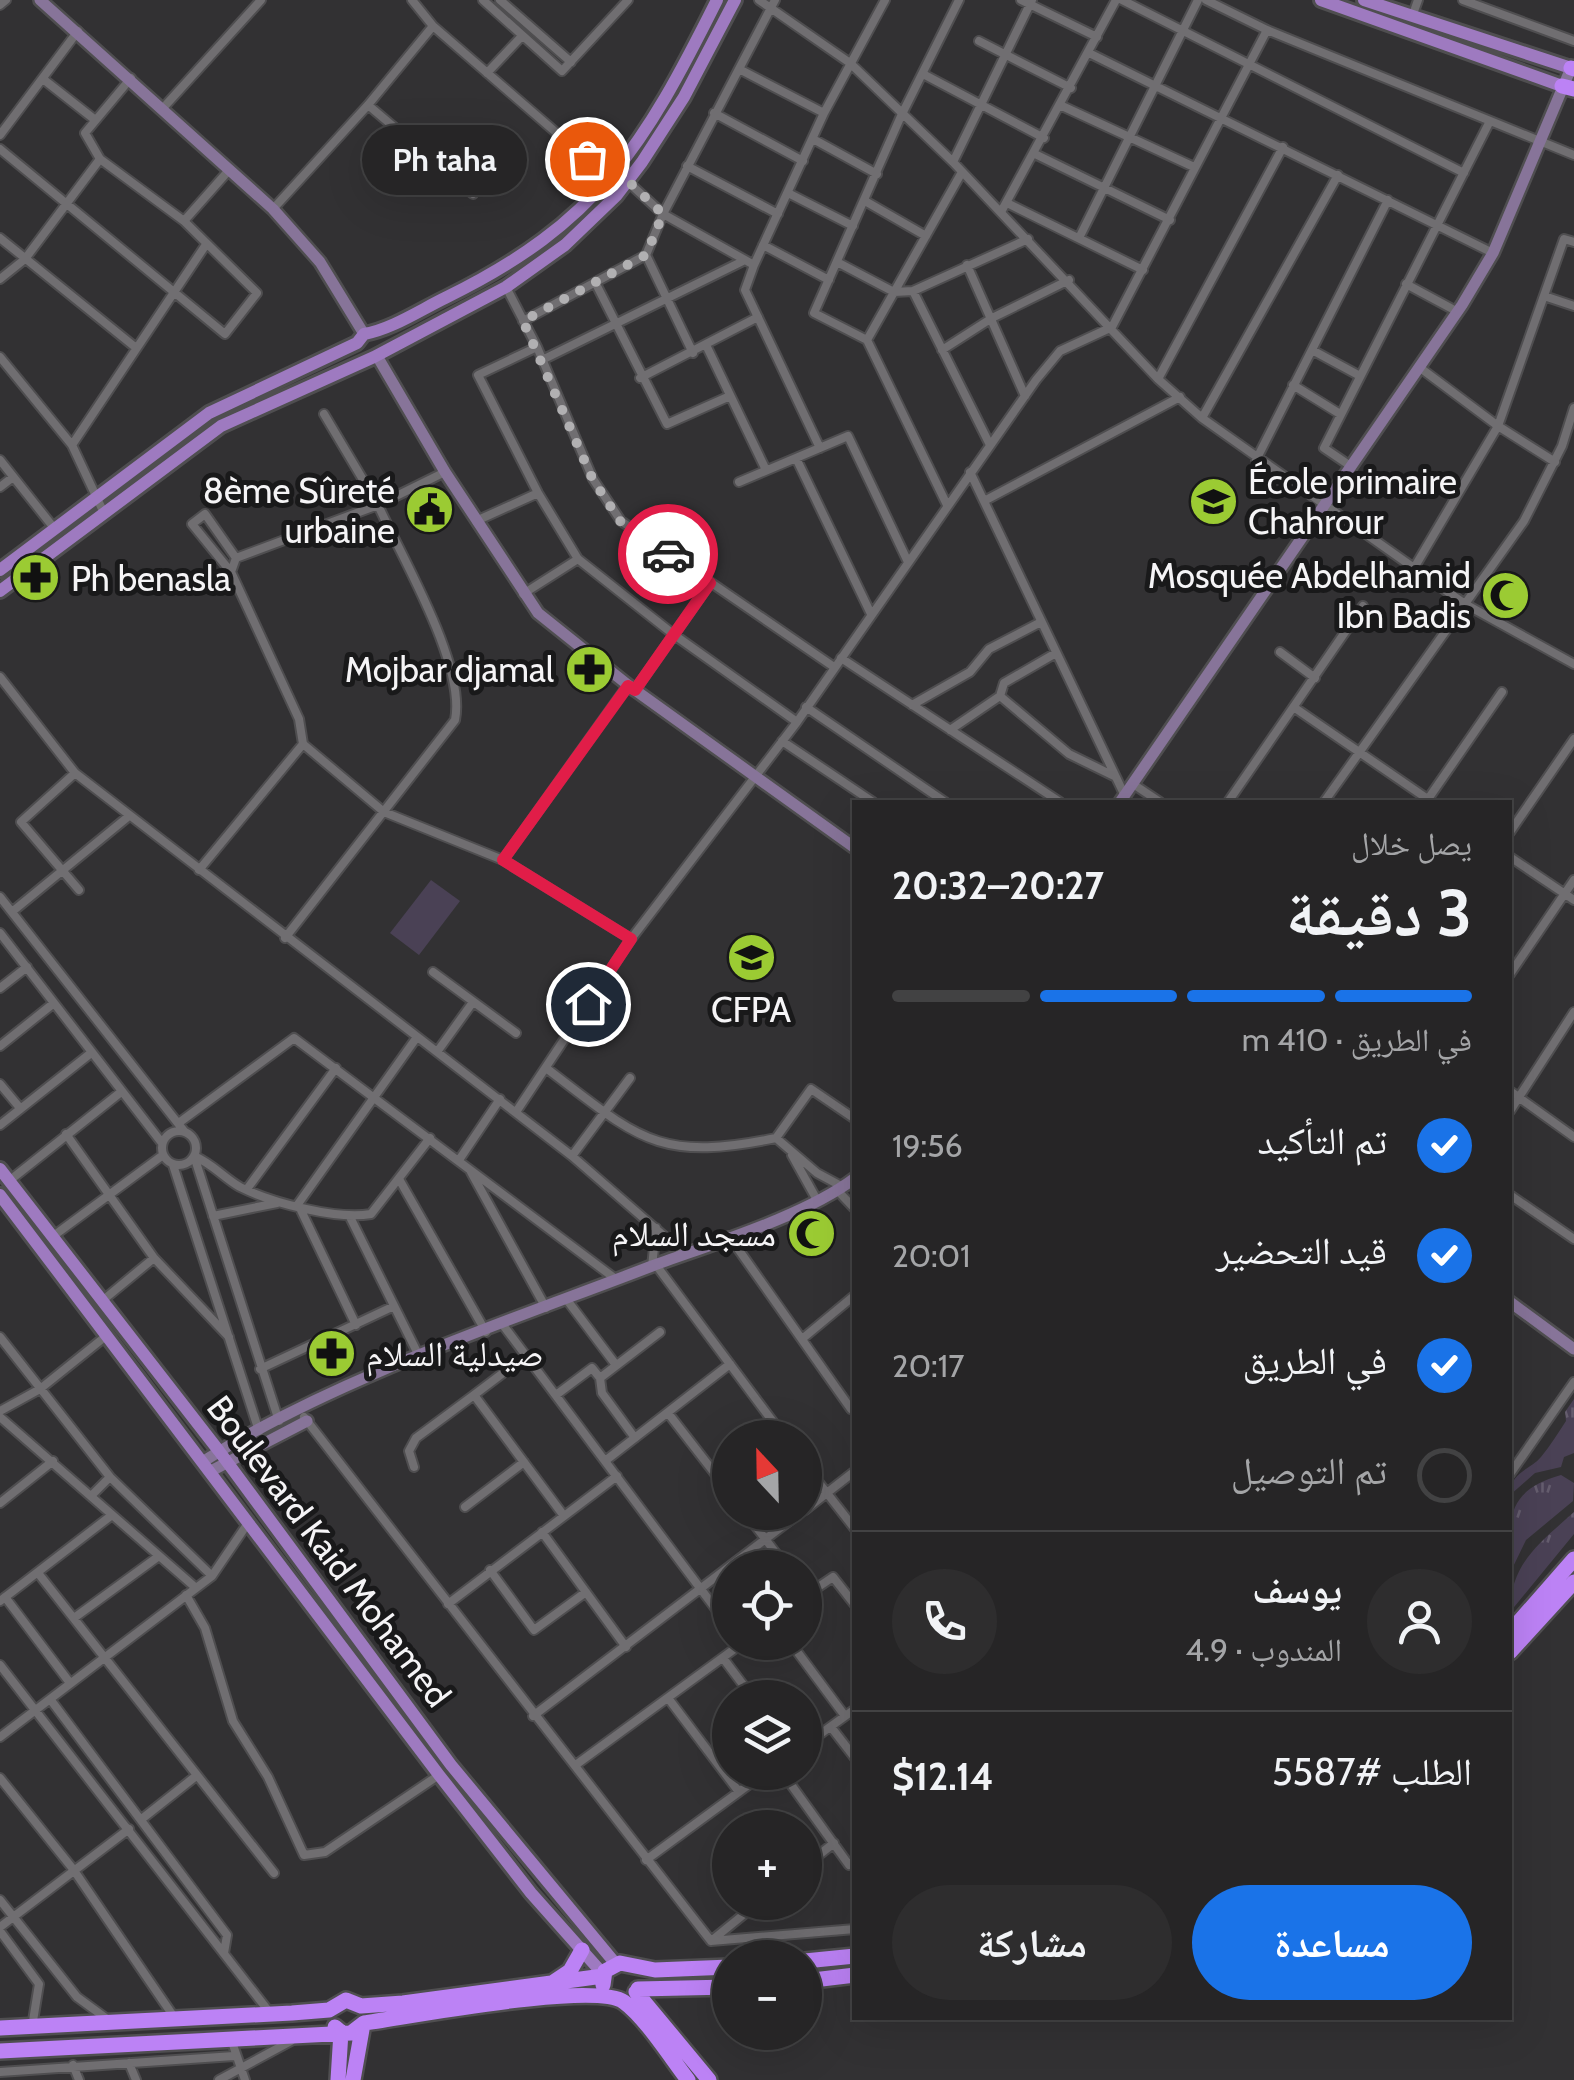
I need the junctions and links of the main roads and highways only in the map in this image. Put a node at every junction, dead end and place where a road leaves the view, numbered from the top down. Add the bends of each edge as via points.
1 (717, 0) edge
2 (735, 0) edge
3 (1322, 0) edge
4 (1364, 0) edge
5 (1405, 9) edge
6 (1572, 69) edge
7 (1568, 88) edge
8 (365, 337) junction
9 (375, 355) junction
10 (0, 570) edge
11 (0, 591) edge
12 (0, 1169) edge
13 (0, 1195) edge
14 (1574, 1558) edge
15 (1574, 1582) edge
16 (1512, 1630) edge
17 (1512, 1650) edge
18 (582, 1950) junction
19 (852, 1956) edge
20 (822, 1959) edge
21 (632, 1967) junction
22 (712, 1967) edge
23 (607, 1971) junction
24 (852, 1974) edge
25 (822, 1979) edge
26 (548, 1984) junction
27 (712, 1987) edge
28 (690, 1989) junction
29 (626, 1994) junction
30 (361, 2006) junction
31 (333, 2009) junction
32 (364, 2023) junction
33 (0, 2028) edge
34 (667, 2028) junction
35 (341, 2032) junction
36 (0, 2051) edge
37 (338, 2080) edge
38 (353, 2080) edge
39 (688, 2080) edge
40 (709, 2080) edge

1 - 8 main road via 666,100 612,180 555,233 491,275
2 - 9 main road via 684,97 616,196 565,245 506,287
3 - 7 main road
4 - 5 main road
5 - 6 main road
8 - 9 main road via 360,354
8 - 9 main road via 382,340
8 - 10 main road via 209,414
9 - 11 main road via 221,426
12 - 23 main road, Boulevard Kaid Mohamed
13 - 18 main road, Boulevard Kaid Mohamed via 439,1775
14 - 16 highway
15 - 17 highway
18 - 23 main road, Boulevard Kaid Mohamed
18 - 26 highway via 570,1970
19 - 20 highway
21 - 22 highway
21 - 23 highway
21 - 29 highway via 638,1975
23 - 26 highway
23 - 29 highway
24 - 25 highway
26 - 30 highway
27 - 28 highway
28 - 29 highway
28 - 34 highway via 664,2001
29 - 32 highway
29 - 34 highway
29 - 39 highway
30 - 31 highway via 346,2000
30 - 32 highway
31 - 33 highway
31 - 35 highway
32 - 35 highway
32 - 38 highway
34 - 40 highway
35 - 36 highway
35 - 37 highway

